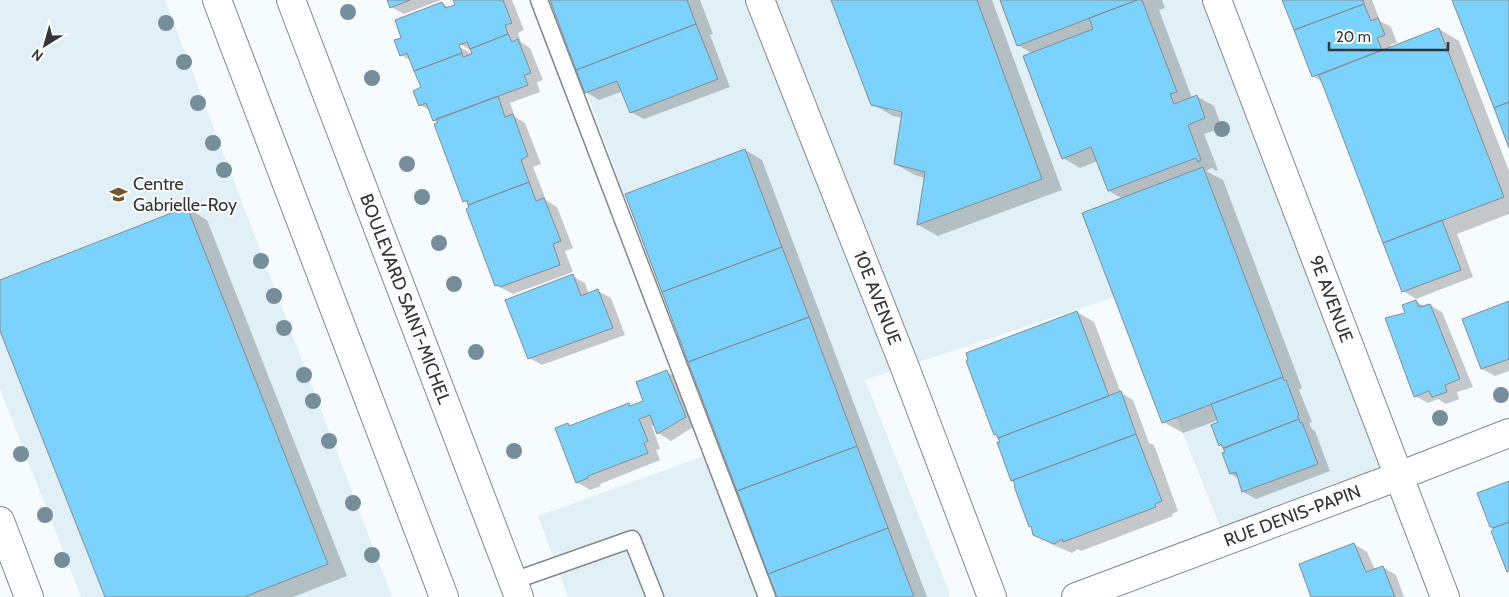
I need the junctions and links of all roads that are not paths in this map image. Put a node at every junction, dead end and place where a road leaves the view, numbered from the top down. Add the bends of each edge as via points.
1 (217, 0) edge
2 (290, 0) edge
3 (539, 0) edge
4 (760, 0) edge
5 (1217, 0) edge
6 (1509, 433) edge
7 (1399, 476) junction
8 (0, 521) edge
9 (516, 589) edge
10 (29, 597) edge
11 (444, 597) edge
12 (655, 597) edge
13 (767, 597) edge
14 (992, 597) edge
15 (1076, 597) edge
16 (1445, 597) edge

1 - 11 street
2 - 9 street, BOULEVARD SAINT-MICHEL
3 - 13 lane
4 - 14 street, 10E AVENUE
5 - 7 street, 9E AVENUE
6 - 7 street, RUE DENIS-PAPIN
7 - 15 street, RUE DENIS-PAPIN
7 - 16 street, 9E AVENUE
8 - 10 street
9 - 12 lane via 632,538

